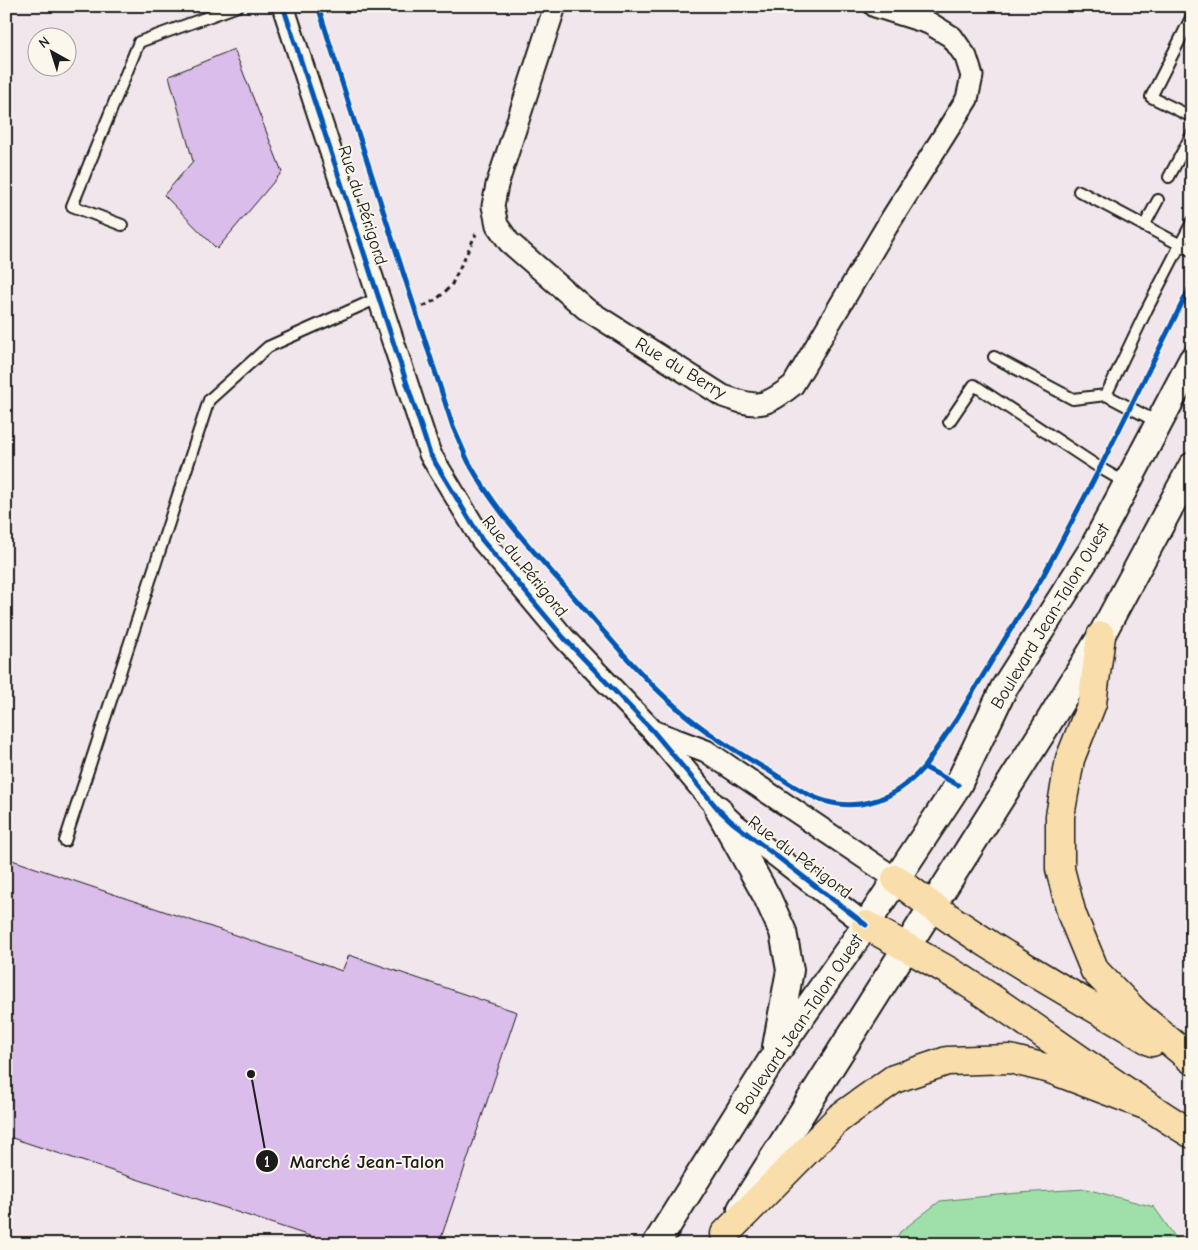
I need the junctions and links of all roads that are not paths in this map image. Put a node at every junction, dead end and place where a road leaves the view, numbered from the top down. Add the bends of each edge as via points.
1 (238, 6) edge
2 (283, 6) edge
3 (555, 6) edge
4 (875, 6) edge
5 (1192, 16) edge
6 (1192, 117) edge
7 (1192, 134) edge
8 (1169, 177) dead end
9 (1080, 191) dead end
10 (1158, 200) dead end
11 (1192, 222) edge
12 (122, 225) dead end
13 (1144, 226) junction
14 (1180, 245) junction
15 (1192, 251) edge
16 (378, 298) junction
17 (994, 357) dead end
18 (1192, 360) edge
19 (1106, 395) junction
20 (950, 422) dead end
21 (1159, 423) junction
22 (1192, 466) edge
23 (1127, 483) junction
24 (1101, 636) junction
25 (653, 731) junction
26 (718, 809) junction
27 (65, 841) dead end
28 (896, 879) junction
29 (931, 907) junction
30 (866, 924) junction
31 (906, 947) junction
32 (774, 1056) junction
33 (1192, 1060) edge
34 (1192, 1065) edge
35 (1144, 1106) junction
36 (1192, 1134) edge
37 (722, 1239) edge
38 (656, 1244) edge

1 - 12 lane via 139,42 72,206
2 - 16 street, Rue du Périgord
3 - 4 street, Rue du Berry via 497,185 493,206 498,225 509,242 586,309 722,396 761,405 777,398 793,385 967,99 972,76 966,57 952,37 929,23
5 - 6 lane via 1151,97
7 - 8 lane
9 - 13 lane
10 - 13 lane
11 - 14 lane
13 - 14 lane
14 - 15 lane
14 - 19 lane
16 - 25 street, Rue du Périgord via 430,454 482,540 564,638
16 - 27 lane via 268,347 209,400
17 - 19 lane via 1073,399
18 - 21 street, Boulevard Jean-Talon Ouest
19 - 21 lane
20 - 23 lane via 974,386
21 - 23 street, Boulevard Jean-Talon Ouest
22 - 24 street
23 - 28 street, Boulevard Jean-Talon Ouest via 1092,550 1004,688 958,785
24 - 29 street
24 - 33 highway via 1092,703 1070,759 1060,816 1060,869 1072,915 1095,971 1138,1014
25 - 26 street, Rue du Périgord
25 - 28 street, Rue du Périgord via 706,751
26 - 30 street, Rue du Périgord
26 - 32 street via 767,897 782,932 790,970
28 - 29 highway
28 - 30 street, Boulevard Jean-Talon Ouest
29 - 31 street
29 - 34 highway
30 - 31 highway
30 - 32 street, Boulevard Jean-Talon Ouest
31 - 35 highway via 963,980
31 - 37 street
32 - 38 street, Boulevard Jean-Talon Ouest
35 - 36 highway
35 - 37 highway via 1050,1069 1010,1059 946,1061 894,1079 839,1118

